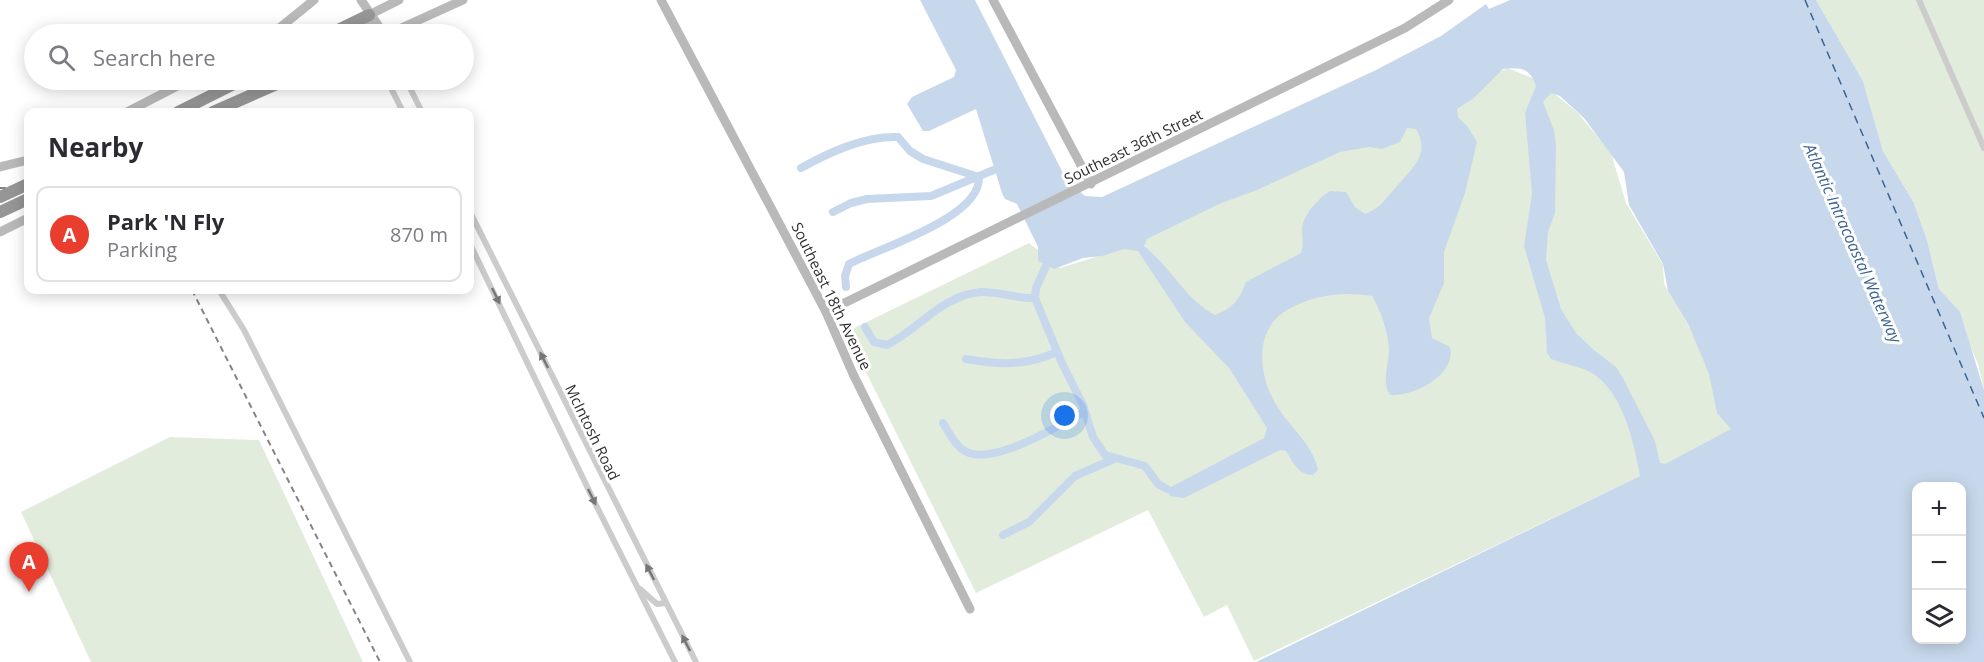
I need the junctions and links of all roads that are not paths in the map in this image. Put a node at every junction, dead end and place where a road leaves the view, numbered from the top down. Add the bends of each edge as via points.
1 (314, 0) edge
2 (361, 0) edge
3 (399, 0) edge
4 (463, 0) edge
5 (661, 0) edge
6 (993, 0) edge
7 (1449, 0) edge
8 (1919, 0) edge
9 (369, 15) junction
10 (284, 24) edge
11 (351, 24) edge
12 (369, 24) edge
13 (376, 24) edge
14 (410, 24) edge
15 (170, 90) edge
16 (222, 90) edge
17 (263, 90) edge
18 (392, 90) edge
19 (411, 90) edge
20 (135, 108) edge
21 (186, 108) edge
22 (222, 108) edge
23 (402, 108) edge
24 (420, 108) edge
25 (1984, 148) edge
26 (24, 161) edge
27 (0, 166) edge
28 (1090, 184) junction
29 (24, 186) edge
30 (0, 197) edge
31 (24, 201) edge
32 (0, 212) edge
33 (24, 220) edge
34 (474, 220) edge
35 (0, 232) edge
36 (474, 252) edge
37 (222, 294) edge
38 (826, 312) junction
39 (637, 587) junction
40 (666, 603) junction
41 (970, 609) dead end
42 (410, 662) edge
43 (675, 662) edge
44 (696, 662) edge

1 - 10 street
2 - 9 street
3 - 9 street
4 - 14 street
5 - 38 street, Southeast 18th Avenue
6 - 28 street
7 - 28 street, Southeast 36th Street via 1405,28
8 - 25 street
9 - 11 highway
9 - 12 street
9 - 13 street
15 - 20 street
16 - 21 highway
17 - 22 highway
18 - 23 street
19 - 24 street
26 - 27 street
28 - 38 street, Southeast 36th Street
29 - 30 highway, bridge
31 - 32 highway
33 - 35 street
40 -> 34 street, McIntosh Road
36 -> 39 street, McIntosh Road
37 - 42 street via 244,330
38 - 41 street, Southeast 18th Avenue
39 - 40 street via 652,601
39 - 43 street, McIntosh Road
44 -> 40 street, McIntosh Road

